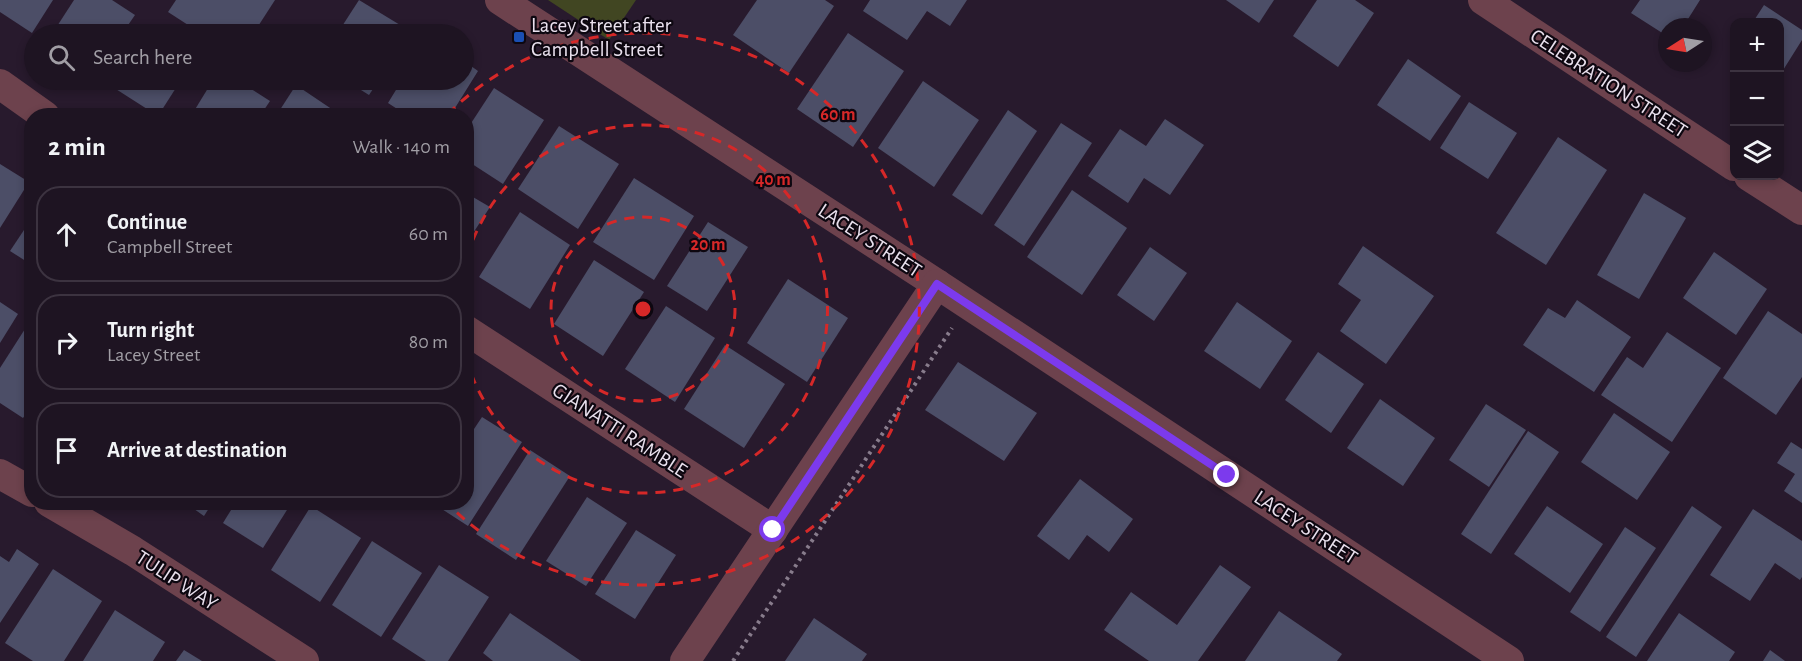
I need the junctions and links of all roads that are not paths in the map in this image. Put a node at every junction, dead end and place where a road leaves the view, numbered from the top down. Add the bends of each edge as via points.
1 (500, 0) edge
2 (1483, 0) edge
3 (0, 84) edge
4 (34, 108) edge
5 (1730, 163) edge
6 (1755, 180) edge
7 (1802, 210) edge
8 (937, 284) junction
9 (474, 335) edge
10 (0, 474) edge
11 (24, 488) edge
12 (63, 510) edge
13 (773, 530) junction
14 (304, 661) edge
15 (685, 661) edge
16 (1509, 661) edge

1 - 8 street, LACEY STREET
2 - 5 street, CELEBRATION STREET
3 - 4 street
6 - 7 street
8 - 13 street
8 - 16 street, LACEY STREET
9 - 13 street, GIANATTI RAMBLE
10 - 11 street
12 - 14 street, TULIP WAY
13 - 15 street

